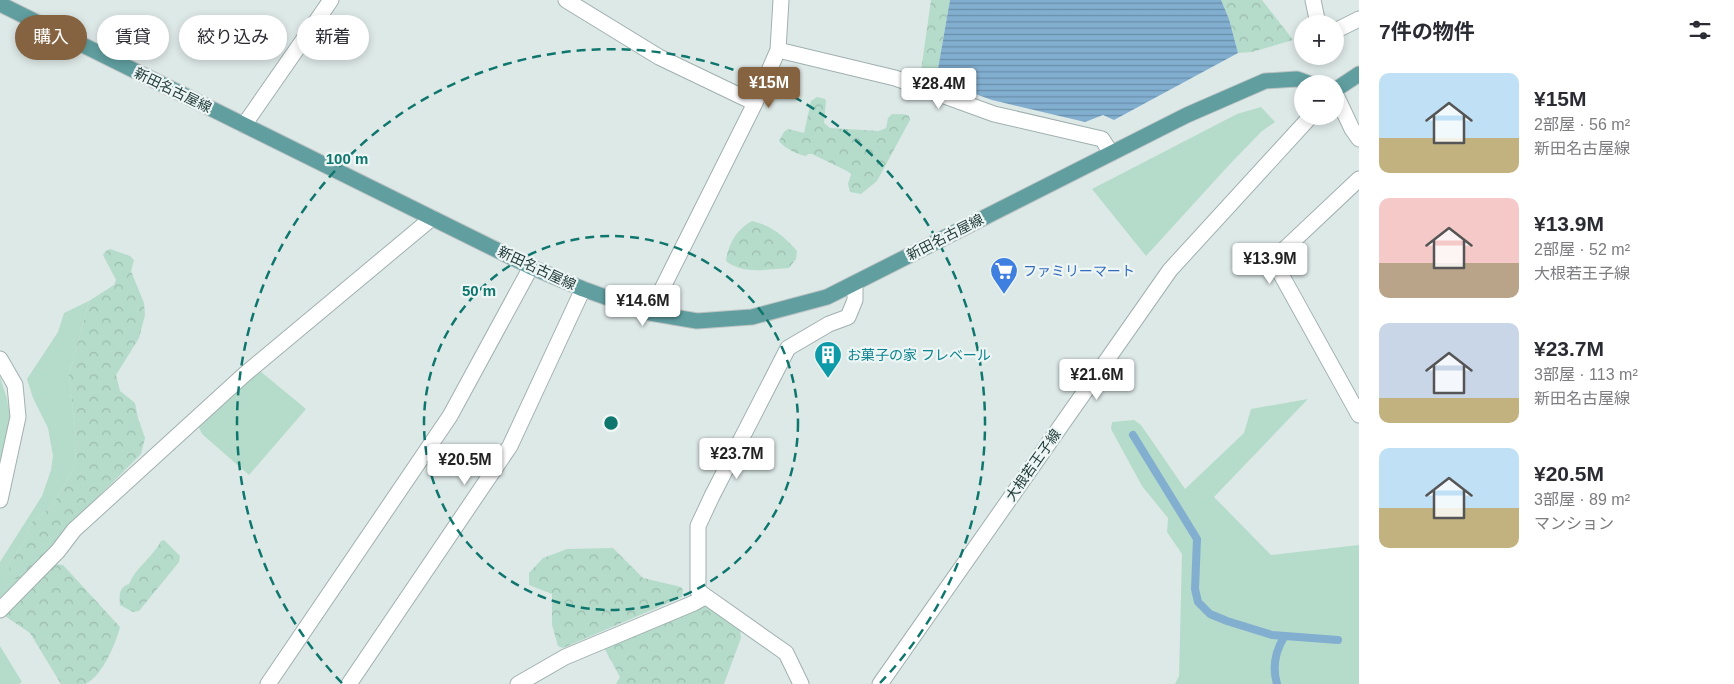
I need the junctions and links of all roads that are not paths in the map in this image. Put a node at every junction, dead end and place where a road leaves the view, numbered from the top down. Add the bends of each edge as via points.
1 (331, 0) edge
2 (566, 0) edge
3 (782, 0) edge
4 (1313, 0) edge
5 (0, 4) edge
6 (1316, 15) edge
7 (1359, 19) edge
8 (1344, 26) edge
9 (778, 50) junction
10 (1359, 74) edge
11 (1294, 79) edge
12 (1344, 85) edge
13 (755, 103) junction
14 (1344, 112) edge
15 (244, 125) junction
16 (1303, 125) edge
17 (1359, 139) edge
18 (1111, 153) junction
19 (1359, 179) edge
20 (432, 218) junction
21 (531, 267) junction
22 (855, 283) junction
23 (582, 289) junction
24 (650, 313) junction
25 (0, 359) edge
26 (1359, 415) edge
27 (0, 500) edge
28 (705, 596) junction
29 (0, 610) edge
30 (268, 684) edge
31 (349, 684) edge
32 (518, 684) edge
33 (801, 684) edge
34 (880, 684) edge

1 - 15 street
2 - 13 street via 659,57
3 - 9 street
4 - 6 street
5 - 15 main road, 新田名古屋線
7 - 8 street
9 - 13 street
9 - 18 street via 895,78 994,114 1102,139
10 - 12 main road
11 - 18 main road, 新田名古屋線 via 1265,80
13 - 24 street
14 - 17 street
15 - 20 main road, 新田名古屋線
16 - 34 street, 大根若王子線 via 1170,270
18 - 22 main road, 新田名古屋線
19 - 26 street via 1273,260
20 - 21 main road, 新田名古屋線
20 - 29 street via 245,374 74,530 58,551
21 - 23 main road, 新田名古屋線
21 - 30 street via 450,416
22 - 24 main road, 新田名古屋線 via 827,297 752,317 697,321
22 - 28 street via 855,300 848,317 829,324 788,348 712,496 698,526 698,591
23 - 24 main road, 新田名古屋線
23 - 31 street via 510,446
25 - 27 street via 15,385 18,417
28 - 32 street via 565,657
28 - 33 street via 786,653

